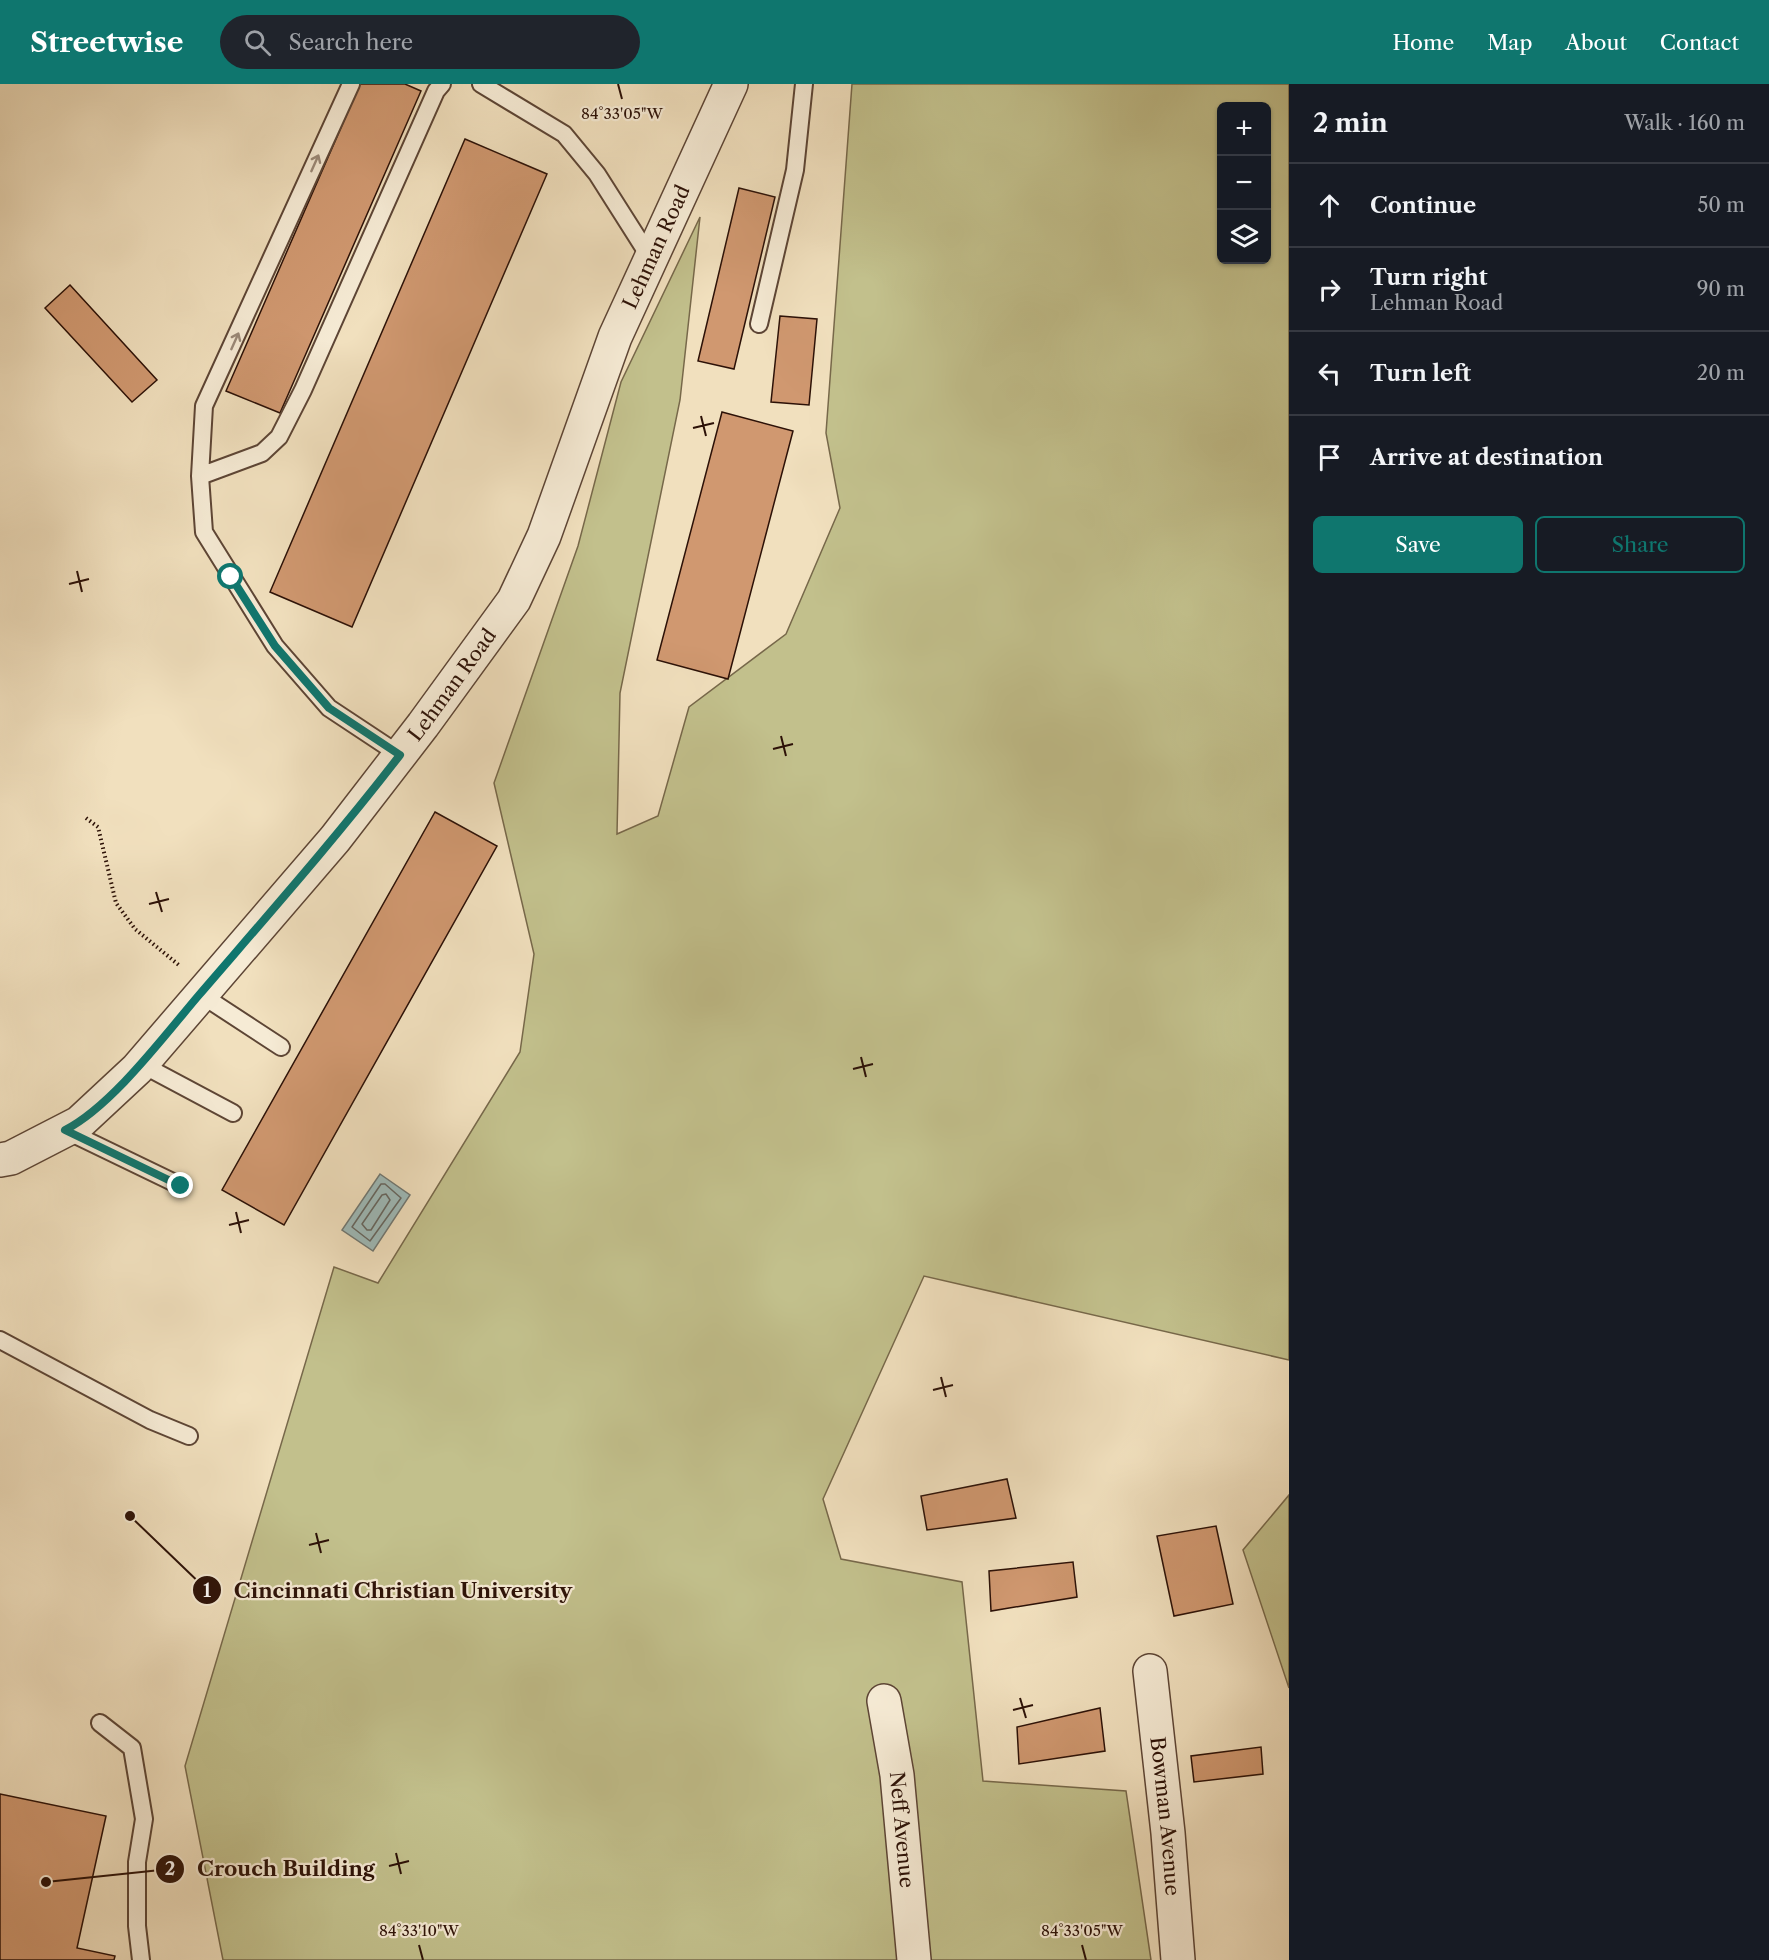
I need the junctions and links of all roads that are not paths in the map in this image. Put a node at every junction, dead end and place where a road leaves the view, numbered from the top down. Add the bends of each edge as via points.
1 (351, 84) edge
2 (442, 84) edge
3 (482, 84) edge
4 (731, 84) edge
5 (804, 84) edge
6 (651, 259) junction
7 (759, 324) dead end
8 (200, 476) junction
9 (400, 755) junction
10 (203, 991) junction
11 (281, 1047) dead end
12 (141, 1064) junction
13 (233, 1113) dead end
14 (65, 1130) junction
15 (0, 1160) edge
16 (181, 1186) dead end
17 (0, 1340) edge
18 (189, 1436) dead end
19 (1150, 1671) dead end
20 (884, 1701) dead end
21 (100, 1723) dead end
22 (141, 1960) edge
23 (914, 1960) edge
24 (1178, 1960) edge

8 -> 1 lane via 204,406
2 - 8 lane via 279,437 262,453
3 - 6 lane via 564,134 597,174
4 - 6 street, Lehman Road
5 - 7 lane via 795,170
6 - 9 street, Lehman Road via 615,337 544,536 514,600
8 - 9 lane via 204,532 275,646 329,708
9 - 10 street, Lehman Road via 335,839
10 - 11 lane
10 - 12 street, Lehman Road
12 - 13 lane
12 - 14 street, Lehman Road via 79,1123
14 - 15 street, Lehman Road
14 - 16 lane
17 - 18 lane via 150,1420
19 - 24 street, Bowman Avenue
20 - 23 street, Neff Avenue via 897,1775
21 - 22 lane via 132,1748 144,1819 137,1862

